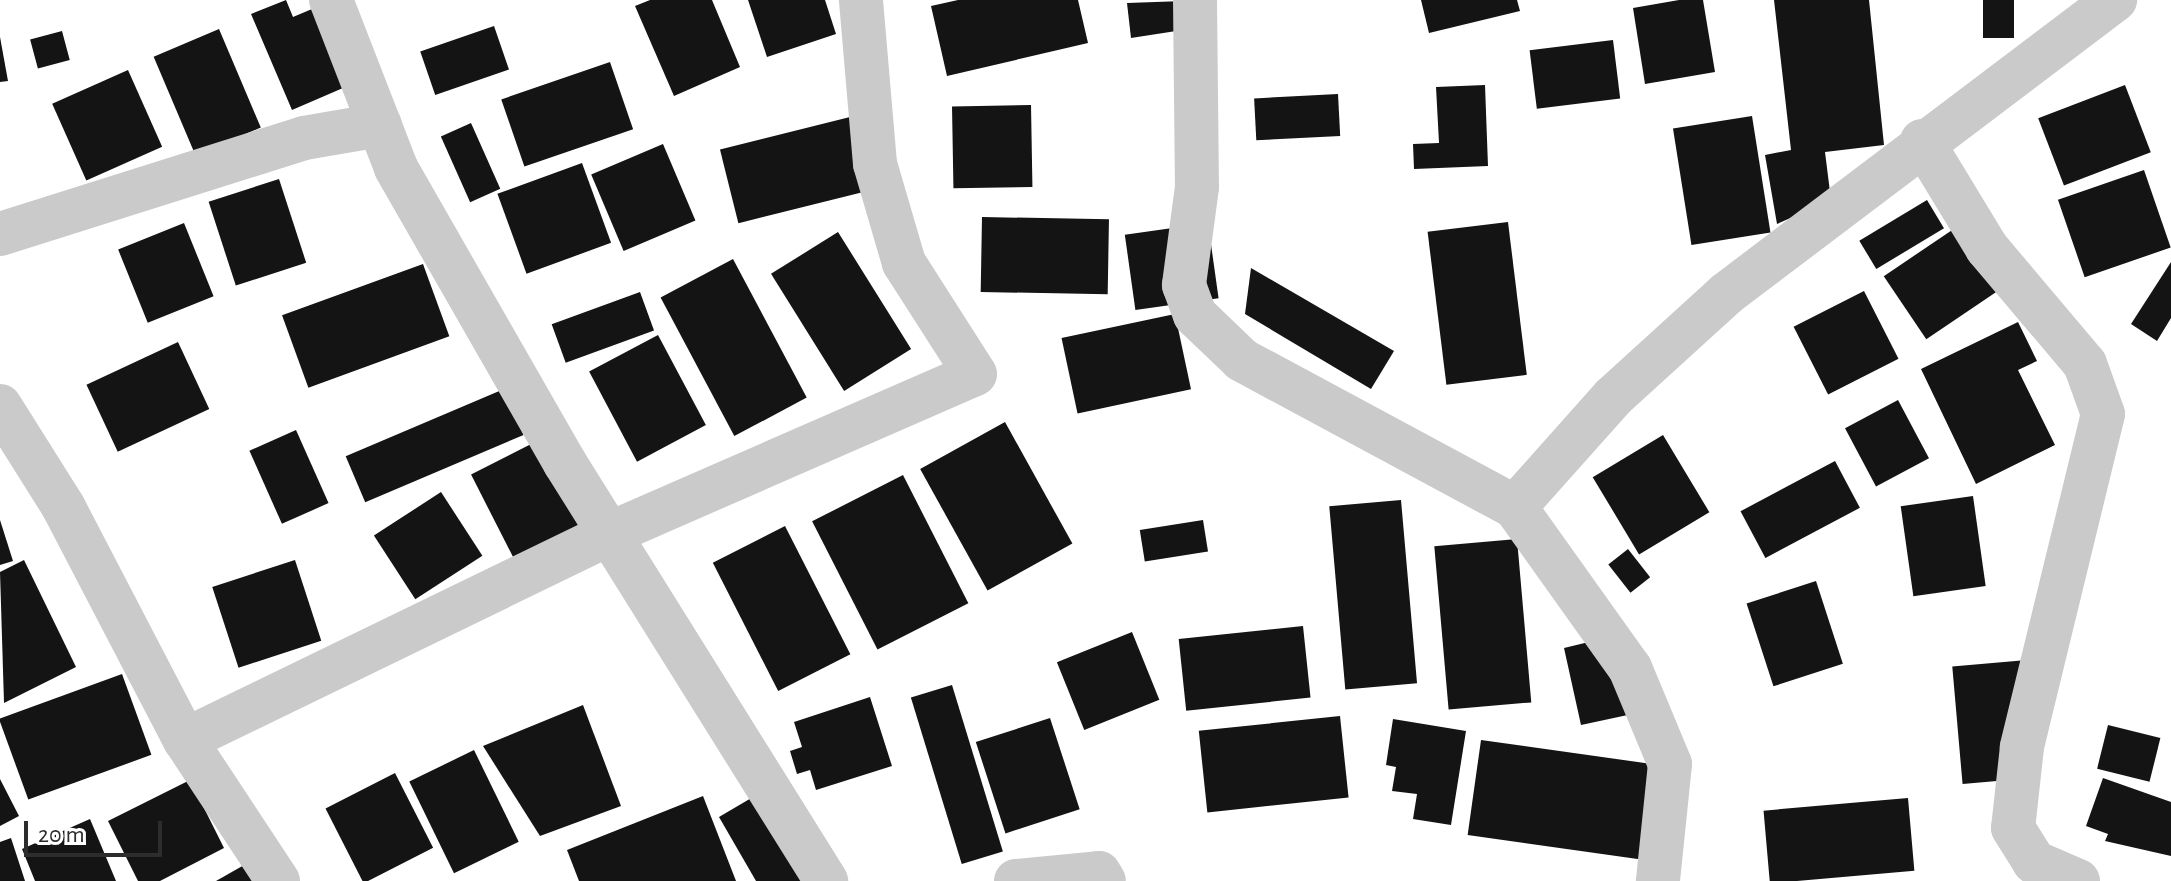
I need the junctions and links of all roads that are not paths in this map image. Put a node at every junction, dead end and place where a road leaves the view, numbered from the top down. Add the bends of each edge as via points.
1 (331, 0) edge
2 (861, 0) edge
3 (1195, 0) edge
4 (2115, 0) edge
5 (380, 125) junction
6 (1922, 141) junction
7 (0, 234) edge
8 (0, 406) edge
9 (1515, 507) junction
10 (611, 533) junction
11 (185, 740) junction
12 (278, 881) edge
13 (826, 881) edge
14 (1016, 881) edge
15 (1104, 881) edge
16 (1658, 881) edge
17 (2078, 881) edge

1 - 5 street
2 - 10 street via 875,164 904,263 975,374
3 - 9 street via 1197,187 1184,285 1195,315 1242,360
4 - 6 street
5 - 7 street via 304,138
5 - 10 street via 396,168
6 - 9 street via 1726,294 1613,397
6 - 17 street via 1987,248 2085,364 2103,414 2022,747 2013,828 2034,862
8 - 11 street via 63,506
9 - 16 street via 1630,668 1670,764
10 - 11 street
10 - 13 street
11 - 12 street
14 - 15 street via 1099,873

